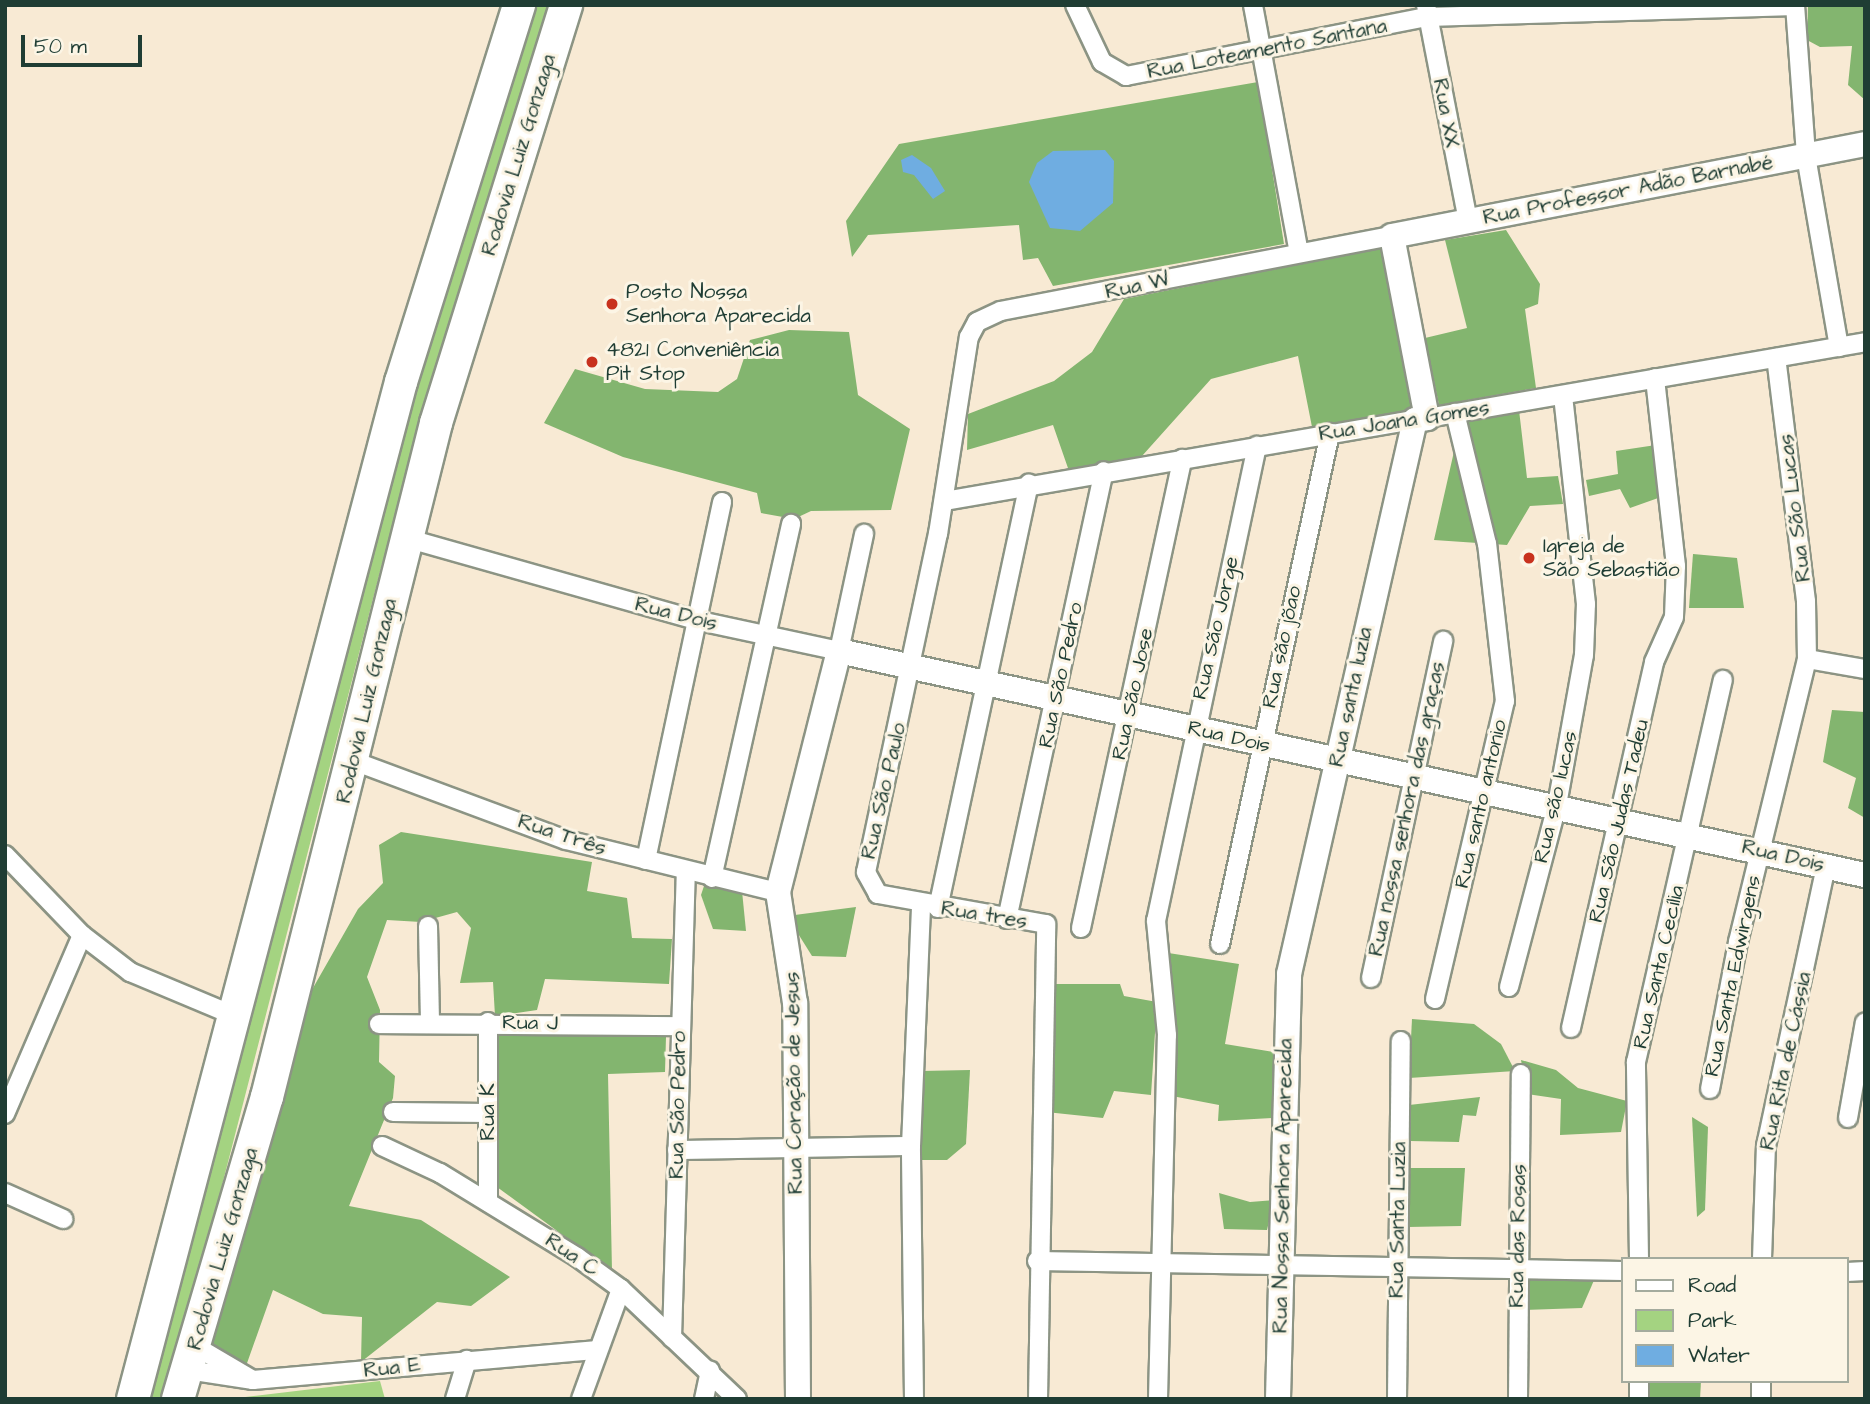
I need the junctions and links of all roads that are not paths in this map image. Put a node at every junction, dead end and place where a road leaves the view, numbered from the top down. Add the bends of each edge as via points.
1 (519, 5) edge
2 (566, 5) edge
3 (1075, 5) edge
4 (1253, 5) edge
5 (1795, 5) edge
6 (1427, 11) edge
7 (1261, 52) junction
8 (1865, 144) edge
9 (1806, 156) junction
10 (1468, 221) junction
11 (1392, 236) junction
12 (1299, 252) junction
13 (977, 322) joint
14 (1865, 342) edge
15 (1839, 346) junction
16 (1776, 358) junction
17 (1655, 378) junction
18 (1563, 395) junction
19 (1455, 412) junction
20 (1421, 419) junction
21 (1330, 433) junction
22 (1257, 446) junction
23 (1182, 459) junction
24 (1104, 471) junction
25 (1029, 484) junction
26 (944, 501) junction
27 (722, 502) dead end
28 (791, 524) dead end
29 (864, 534) dead end
30 (406, 538) junction
31 (695, 620) junction
32 (767, 636) junction
33 (1443, 640) dead end
34 (839, 650) junction
35 (1807, 659) junction
36 (912, 666) junction
37 (1865, 669) edge
38 (1723, 680) dead end
39 (986, 682) junction
40 (1056, 697) junction
41 (1129, 715) junction
42 (1193, 728) junction
43 (1261, 746) junction
44 (1339, 760) junction
45 (351, 761) junction
46 (1416, 774) junction
47 (1485, 789) junction
48 (1557, 805) junction
49 (1623, 820) junction
50 (1690, 836) junction
51 (1759, 850) junction
52 (5, 855) edge
53 (646, 860) junction
54 (1826, 866) junction
55 (686, 872) junction
56 (1865, 875) edge
57 (712, 878) junction
58 (778, 892) junction
59 (929, 906) junction
60 (1007, 919) junction
61 (428, 926) dead end
62 (1081, 928) dead end
63 (82, 935) junction
64 (1220, 944) dead end
65 (1289, 974) joint
66 (1371, 978) dead end
67 (1509, 987) dead end
68 (1435, 999) dead end
69 (235, 1016) junction
70 (430, 1022) junction
71 (488, 1022) junction
72 (1865, 1022) edge
73 (379, 1024) dead end
74 (680, 1026) junction
75 (1571, 1028) dead end
76 (1401, 1041) dead end
77 (1521, 1074) dead end
78 (1710, 1089) dead end
79 (393, 1112) dead end
80 (488, 1113) junction
81 (5, 1114) edge
82 (1848, 1118) dead end
83 (383, 1146) dead end
84 (911, 1146) junction
85 (677, 1150) junction
86 (795, 1152) junction
87 (5, 1193) edge
88 (488, 1202) junction
89 (63, 1219) dead end
90 (1639, 1257) edge
91 (1762, 1257) edge
92 (1037, 1261) junction
93 (1158, 1261) junction
94 (1280, 1261) junction
95 (1516, 1264) junction
96 (1397, 1267) junction
97 (1622, 1270) edge
98 (621, 1289) junction
99 (672, 1338) junction
100 (598, 1350) junction
101 (467, 1360) junction
102 (710, 1371) junction
103 (187, 1372) edge
104 (253, 1380) junction
105 (134, 1399) edge
106 (455, 1399) edge
107 (581, 1399) edge
108 (704, 1399) edge
109 (737, 1399) edge
110 (798, 1399) edge
111 (914, 1399) edge
112 (1038, 1399) edge
113 (1158, 1399) edge
114 (1278, 1399) edge
115 (1397, 1399) edge
116 (1518, 1399) edge

1 - 69 highway via 401,383
2 - 30 highway, Rodovia Luiz Gonzaga
3 - 7 street, Rua Loteamento Santana via 1113,74
4 - 7 street
5 - 6 street, Rua Loteamento Santana
5 - 9 street
6 - 7 street, Rua Loteamento Santana
6 - 10 street, Rua XX
7 - 12 street
8 - 9 main road, Rua Professor Adão Barnabé
9 - 10 main road, Rua Professor Adão Barnabé
9 - 15 street
10 - 11 main road, Rua Professor Adão Barnabé
11 - 12 street
11 - 20 main road
12 - 13 street, Rua W via 1001,311
13 - 26 street, Rua São Paulo via 969,337
14 - 15 street, Rua Joana Gomes
15 - 16 street, Rua Joana Gomes
16 - 17 street, Rua Joana Gomes
16 - 35 street, Rua São Lucas via 1805,588
17 - 18 street, Rua Joana Gomes
17 - 49 street, Rua São Judas Tadeu via 1676,566 1674,617 1654,662
18 - 19 street, Rua Joana Gomes
18 - 48 street, Rua são lucas via 1586,604 1584,655
19 - 20 street, Rua Joana Gomes
19 - 47 street, Rua santo antonio via 1496,608 1505,701
20 - 21 street, Rua Joana Gomes
20 - 44 main road, Rua santa luzia
21 - 22 street, Rua Joana Gomes
21 - 43 street, Rua são jõao
22 - 23 street, Rua Joana Gomes
22 - 42 street, Rua São Jorge
23 - 24 street, Rua Joana Gomes
23 - 41 street, Rua São Jose
24 - 25 street, Rua Joana Gomes
24 - 40 street, Rua São Pedro
25 - 26 street, Rua Joana Gomes
25 - 39 street
26 - 36 street, Rua São Paulo
27 - 31 street
28 - 32 street
29 - 34 street
30 - 31 street, Rua Dois
30 - 45 highway, Rodovia Luiz Gonzaga
31 - 32 street, Rua Dois
31 - 53 street
32 - 34 street, Rua Dois
32 - 57 street
33 - 46 street, Rua nossa senhora das graças
34 - 36 main road, Rua Dois
34 - 58 main road, Rua Coração de Jesus
35 - 37 street
35 - 51 street, Rua Santa Edwirgens
36 - 39 main road, Rua Dois
36 - 59 street, Rua São Paulo via 866,872 878,894
38 - 50 street, Rua Santa Cecília
39 - 40 main road, Rua Dois
39 - 59 street
40 - 41 main road, Rua Dois
40 - 60 street, Rua São Pedro
41 - 42 main road, Rua Dois
41 - 62 street, Rua São Jose
42 - 43 main road, Rua Dois
42 - 93 street, Rua São Jorge via 1156,934 1167,1035
43 - 44 main road, Rua Dois
43 - 64 street, Rua são jõao
44 - 46 main road, Rua Dois
44 - 65 main road, Rua santa luzia
45 - 53 street, Rua Três via 566,840
45 - 103 highway, Rodovia Luiz Gonzaga via 267,1097
46 - 47 main road, Rua Dois
46 - 66 street, Rua nossa senhora das graças
47 - 48 main road, Rua Dois
47 - 68 street, Rua santo antonio
48 - 49 main road, Rua Dois
48 - 67 street, Rua são lucas
49 - 50 main road, Rua Dois
49 - 75 street, Rua São Judas Tadeu
50 - 51 main road, Rua Dois
50 - 90 street, Rua Santa Cecília via 1636,1062
51 - 54 main road, Rua Dois
51 - 78 street, Rua Santa Edwirgens
52 - 63 street
53 - 55 street, Rua Três
54 - 56 main road, Rua Dois
54 - 91 street, Rua Rita de Cássia via 1766,1146
55 - 57 street, Rua Três
55 - 74 street, Rua São Pedro
57 - 58 street, Rua Três
58 - 86 main road, Rua Coração de Jesus via 795,1003
59 - 60 street, Rua tres
59 - 84 street
60 - 92 street, Rua tres via 1046,924
61 - 70 street
63 - 69 street via 130,972
63 - 81 street
65 - 94 main road, Rua Nossa Senhora Aparecida
69 - 105 highway
70 - 71 street, Rua J
70 - 73 street, Rua J
71 - 74 street, Rua J
71 - 80 street, Rua K
72 - 82 street
74 - 85 street, Rua São Pedro
76 - 96 street, Rua Santa Luzia
77 - 95 street, Rua das Rosas
79 - 80 street
80 - 88 street, Rua K
83 - 88 street, Rua C
84 - 86 street
84 - 111 street
85 - 86 street
85 - 99 street, Rua São Pedro
86 - 110 main road, Rua Coração de Jesus
87 - 89 street
88 - 98 street, Rua C
92 - 93 street
92 - 112 street
93 - 94 street
93 - 113 street, Rua São Jorge
94 - 96 street
94 - 114 main road, Rua Nossa Senhora Aparecida
95 - 96 street
95 - 97 street
95 - 116 street, Rua das Rosas
96 - 115 street, Rua Santa Luzia
98 - 99 street, Rua C
98 - 100 street
99 - 102 street, Rua C
100 - 101 street, Rua E
100 - 107 street
101 - 104 street, Rua E
101 - 106 street
102 - 108 street
102 - 109 street, Rua C
103 - 104 street, Rua E
103 - 104 street

